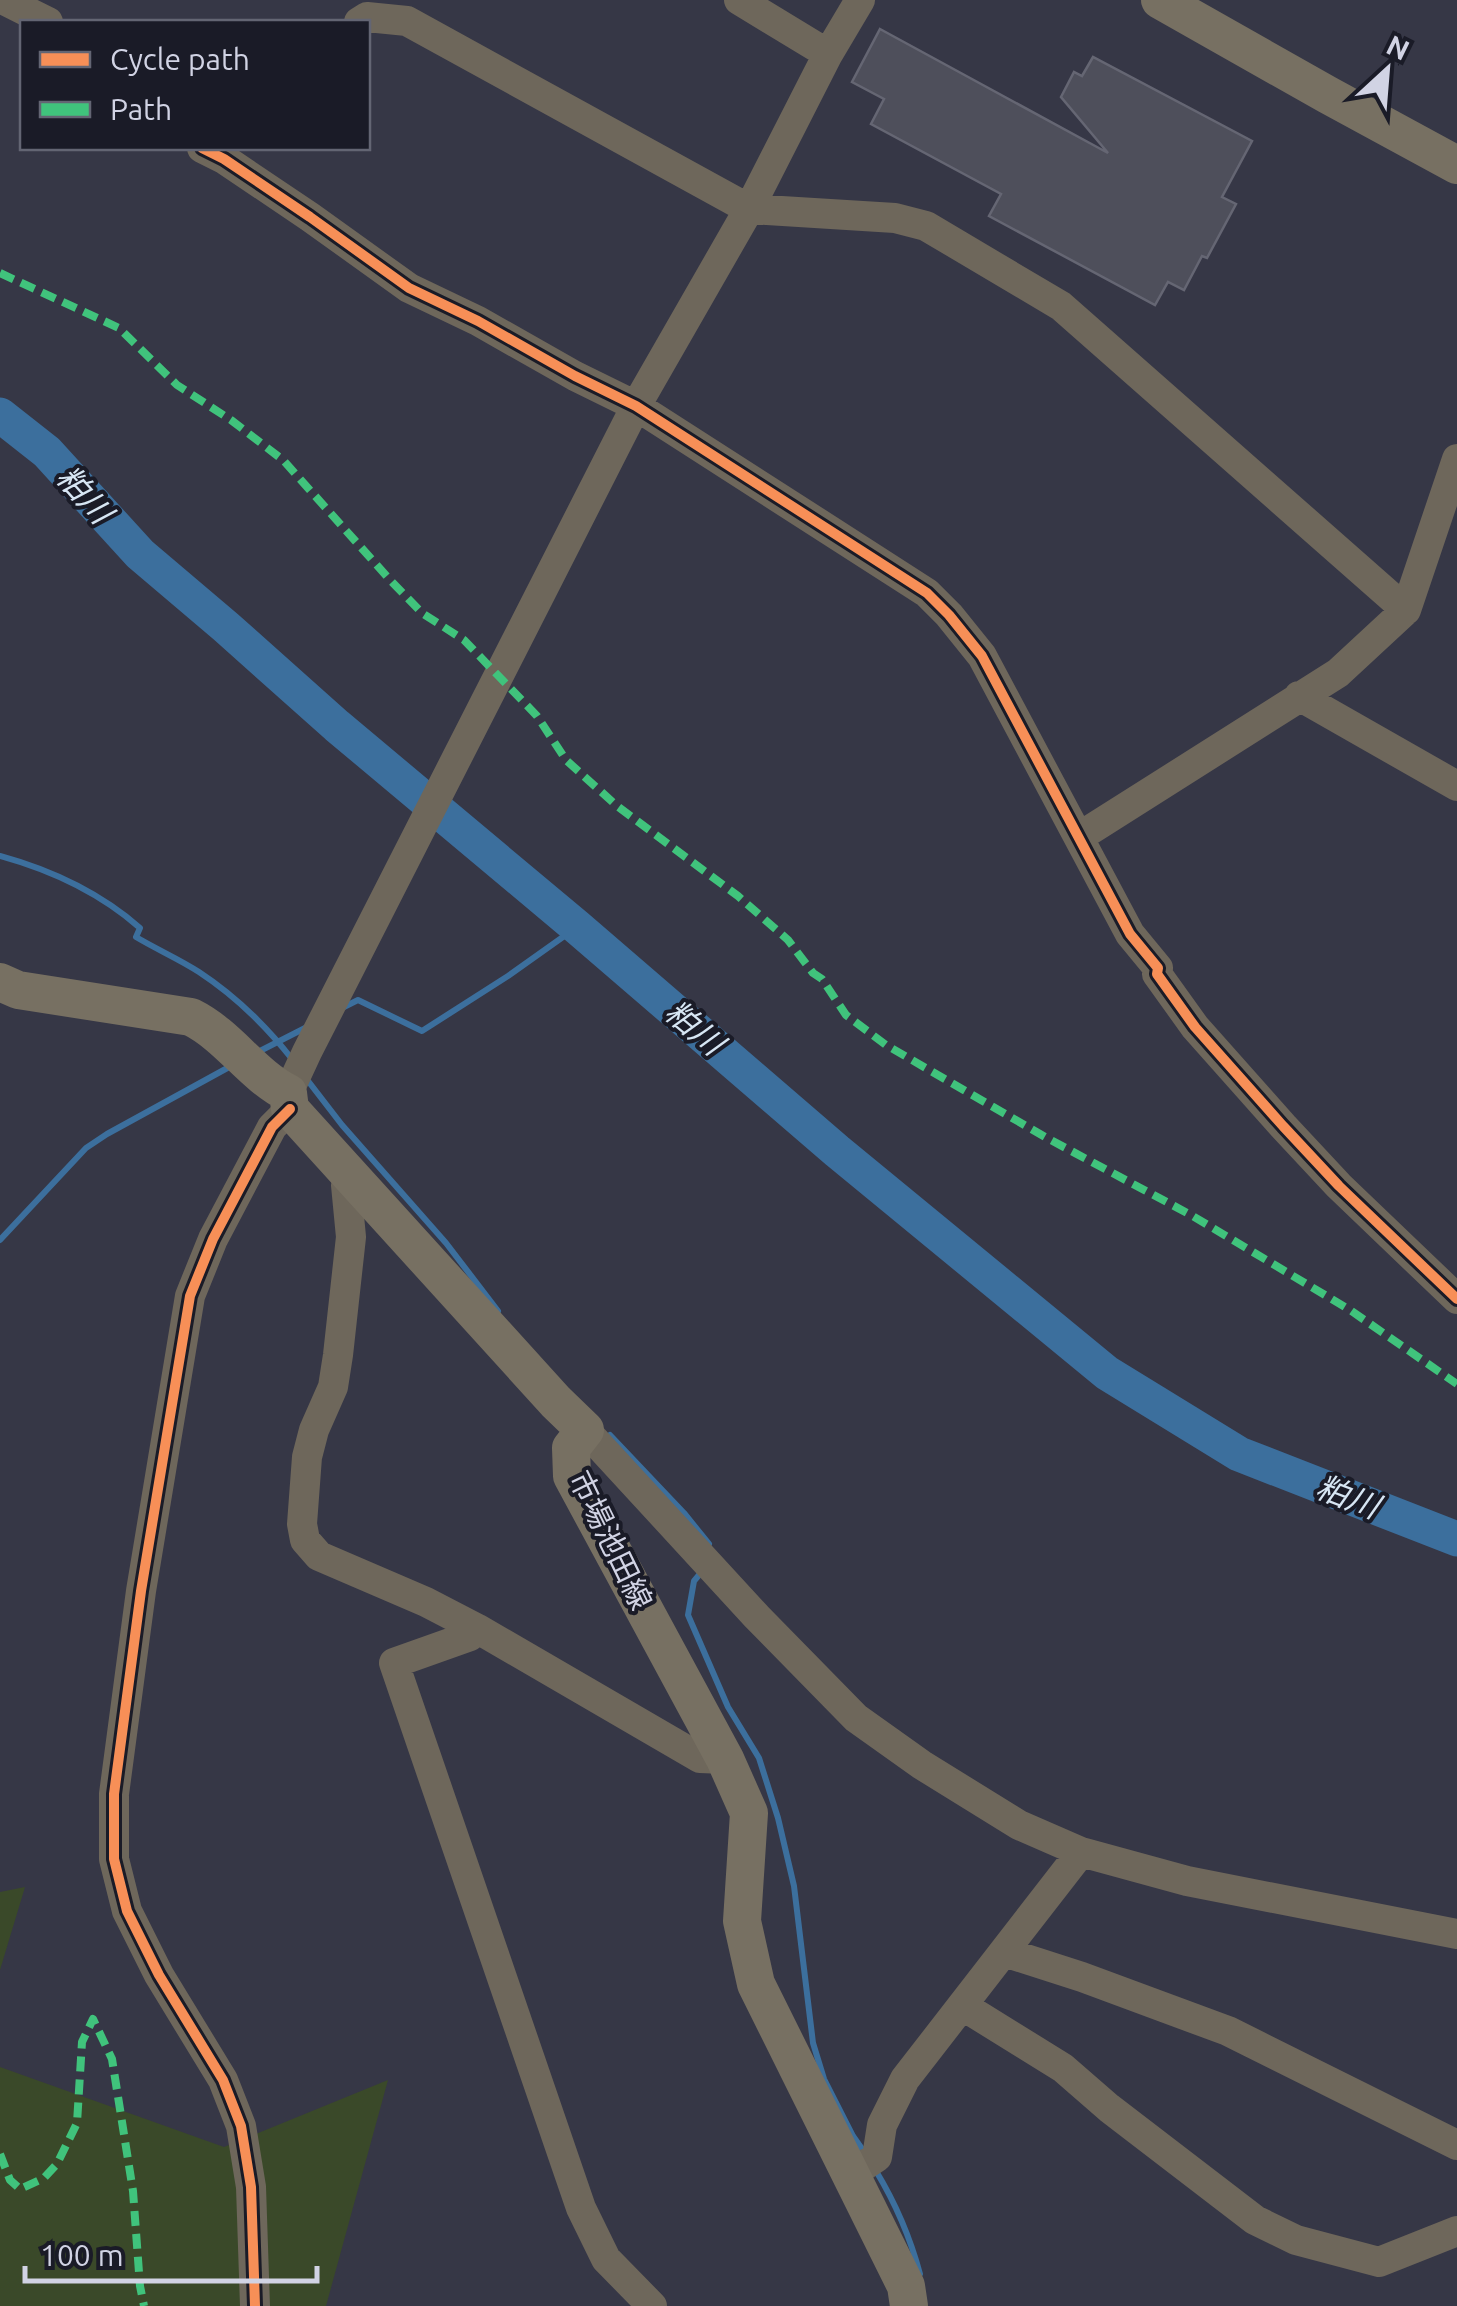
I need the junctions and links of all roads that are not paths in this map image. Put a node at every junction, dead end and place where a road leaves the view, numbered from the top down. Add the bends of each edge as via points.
1 (4, 0) edge
2 (739, 0) edge
3 (860, 0) edge
4 (1160, 0) edge
5 (365, 13) edge
6 (44, 20) edge
7 (828, 54) junction
8 (220, 151) edge
9 (1457, 165) edge
10 (749, 209) junction
11 (632, 416) junction
12 (1457, 459) edge
13 (1406, 610) junction
14 (1299, 696) junction
15 (1457, 786) edge
16 (1079, 836) junction
17 (0, 982) edge
18 (289, 1101) junction
19 (350, 1176) junction
20 (1457, 1299) edge
21 (585, 1430) junction
22 (478, 1629) junction
23 (725, 1759) junction
24 (1081, 1852) junction
25 (1457, 1934) edge
26 (1004, 1952) junction
27 (963, 2006) junction
28 (1457, 2146) edge
29 (850, 2176) junction
30 (1457, 2231) edge
31 (255, 2306) edge
32 (652, 2306) edge
33 (909, 2306) edge

1 - 6 street
2 - 7 street
3 - 7 street
4 - 9 main road
5 - 10 street via 407,21
7 - 10 street
8 - 11 street via 409,288 575,376
10 - 11 street
10 - 13 street via 926,226 1061,306
11 - 16 street via 927,593 982,656
11 - 18 street via 307,1052
12 - 13 street
13 - 14 street via 1338,673
14 - 15 street
14 - 16 street
16 - 20 street via 1130,934 1195,1026 1339,1186
17 - 18 main road, 市場池田線 via 191,1017 210,1026
18 - 19 main road, 市場池田線
18 - 31 street via 213,1239 190,1296 114,1794 114,1859 127,1911 223,2080 241,2126 251,2187
19 - 21 main road, 市場池田線
19 - 22 street via 338,1355 307,1457 304,1540 320,1556
21 - 23 main road, 市場池田線 via 571,1448 572,1476
21 - 24 street via 856,1718 1019,1826
22 - 23 street via 700,1758
22 - 32 street via 394,1663 581,2208 606,2259
23 - 29 main road, 市場池田線 via 749,1813 742,1921 756,1984
24 - 25 street via 1187,1882
24 - 26 street
26 - 27 street
26 - 28 street via 1228,2031
27 - 29 street via 905,2079 882,2125 877,2156
27 - 30 street via 1064,2068 1254,2220 1296,2240 1379,2262
29 - 33 main road, 市場池田線 via 906,2286

